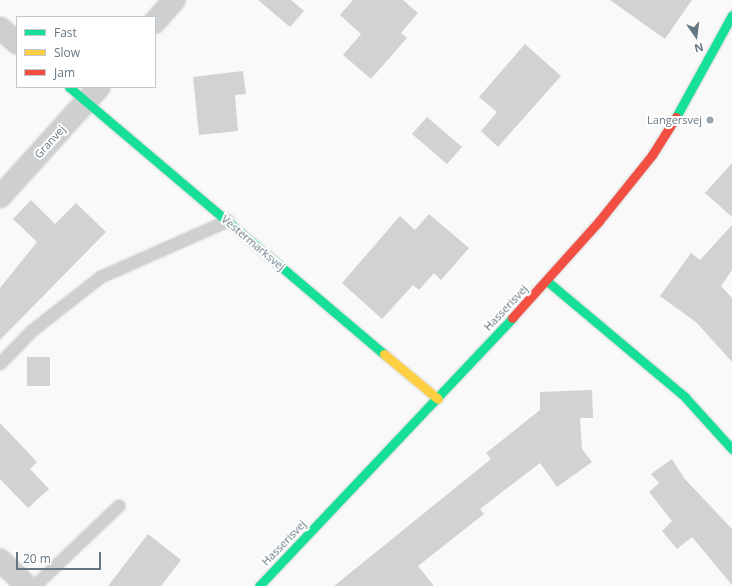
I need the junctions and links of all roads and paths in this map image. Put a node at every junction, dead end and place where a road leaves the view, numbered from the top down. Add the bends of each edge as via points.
1 (174, 0) edge
2 (732, 15) edge
3 (156, 21) edge
4 (0, 28) edge
5 (16, 42) edge
6 (72, 88) edge
7 (93, 95) edge
8 (0, 197) edge
9 (228, 221) junction
10 (547, 281) junction
11 (0, 364) edge
12 (438, 399) junction
13 (732, 449) edge
14 (119, 506) dead end
15 (0, 560) edge
16 (26, 586) edge
17 (35, 586) edge
18 (259, 586) edge

1 - 3 street
2 - 10 street, Hasserisvej via 708,65 652,155
4 - 5 street
6 - 7 street, Vestermarksvej
7 - 8 street, Granvej
7 - 9 street, Vestermarksvej
9 - 11 lane via 101,277 32,331
9 - 12 street, Vestermarksvej
10 - 12 street, Hasserisvej
10 - 13 street via 685,397
12 - 18 street, Hasserisvej
14 - 17 lane
15 - 16 street

